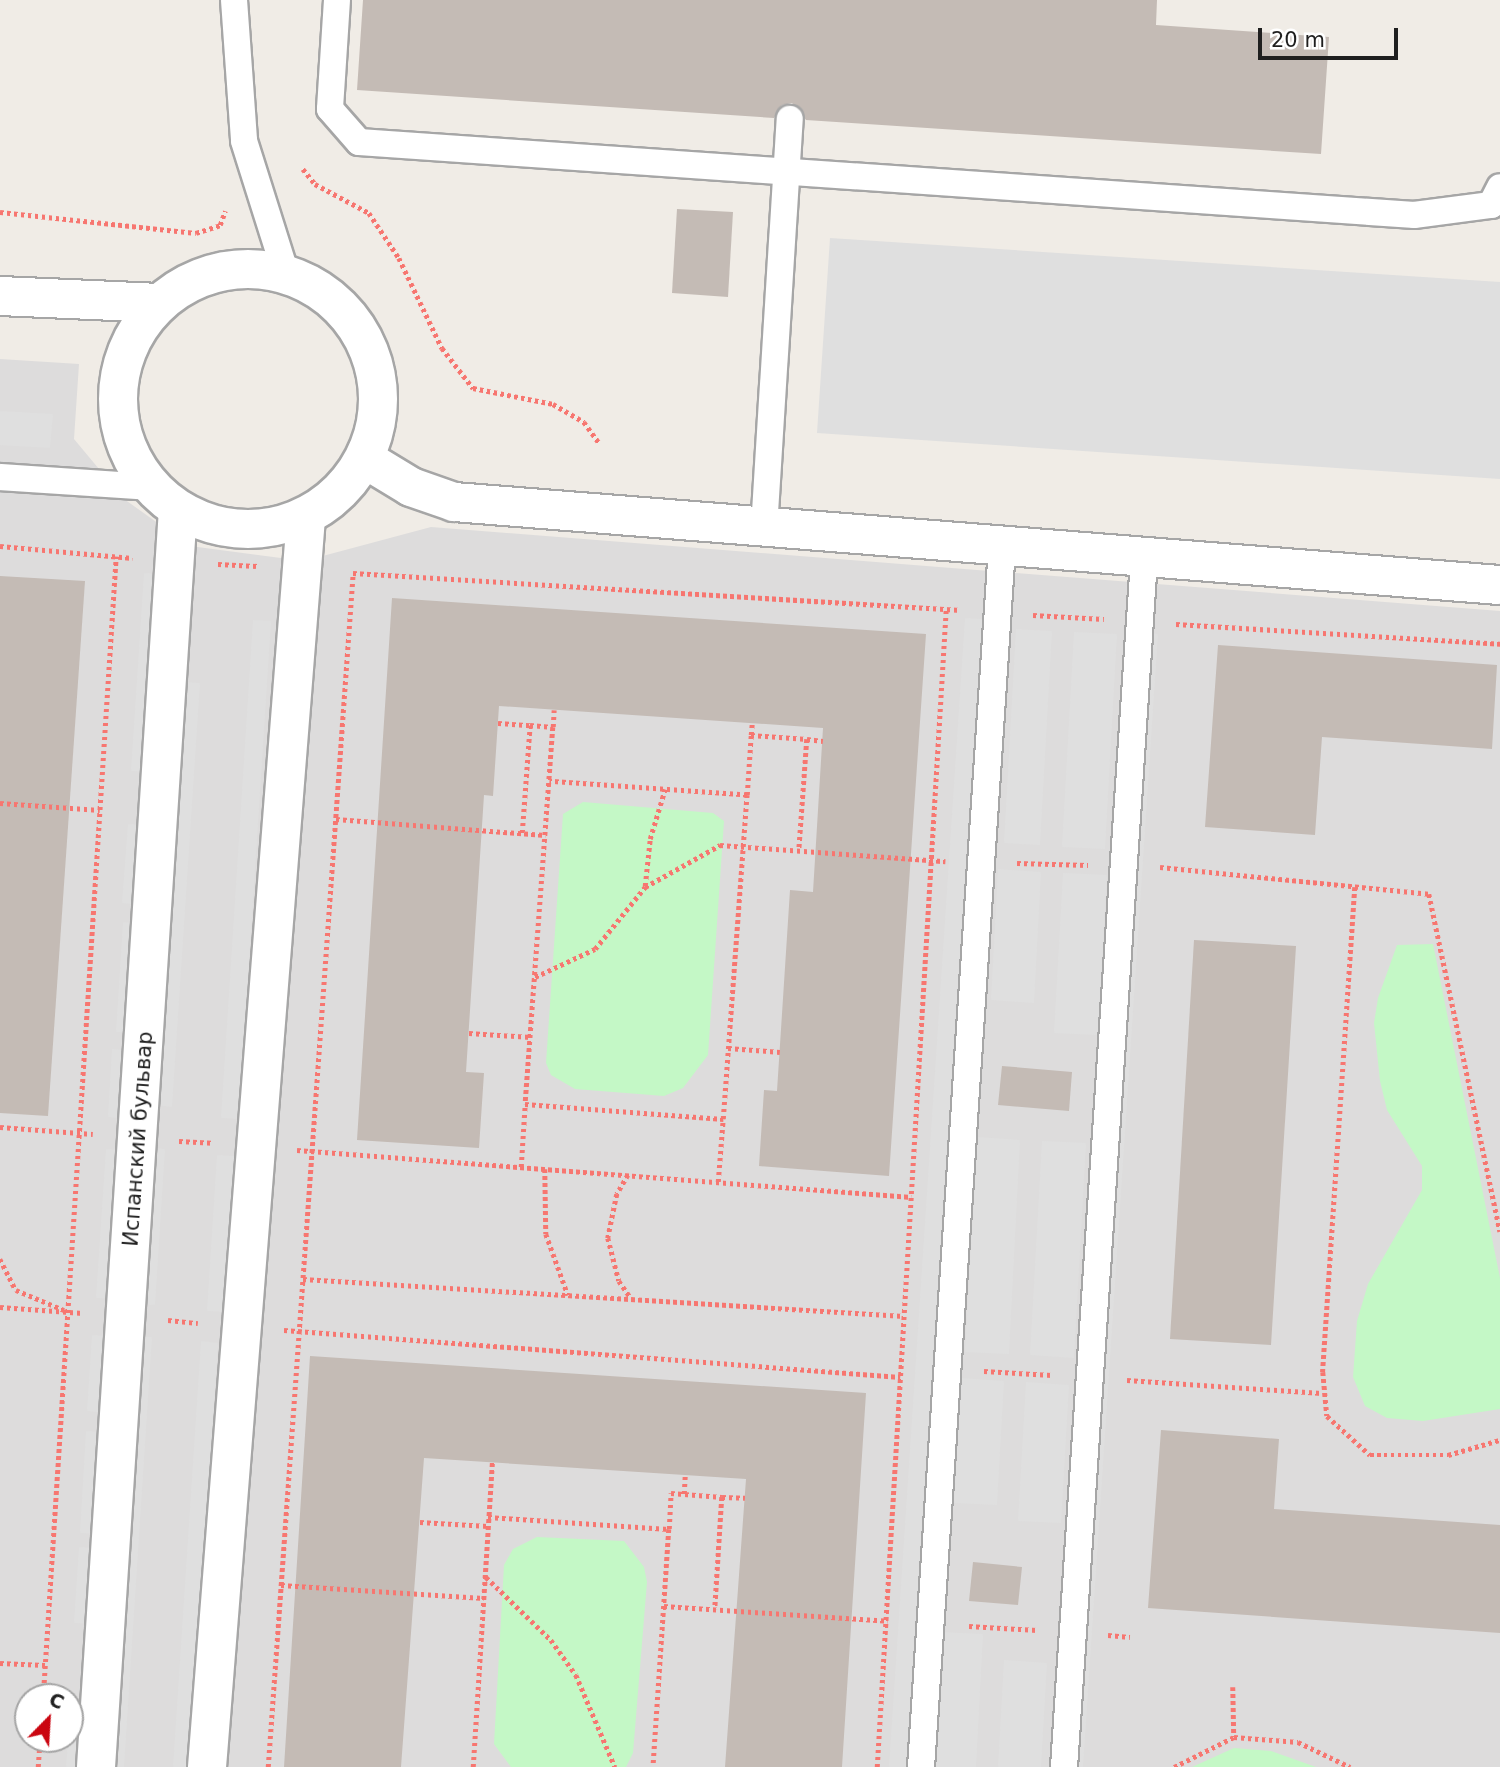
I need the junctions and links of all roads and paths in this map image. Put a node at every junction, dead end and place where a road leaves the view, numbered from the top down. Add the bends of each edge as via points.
1 (234, 0) edge
2 (337, 0) edge
3 (790, 119) dead end
4 (303, 169) dead end
5 (787, 171) junction
6 (1500, 187) edge
7 (228, 198) dead end
8 (0, 212) edge
9 (286, 274) junction
10 (0, 296) edge
11 (159, 303) junction
12 (599, 443) dead end
13 (365, 459) junction
14 (0, 477) edge
15 (164, 499) junction
16 (306, 517) junction
17 (764, 527) junction
18 (0, 546) edge
19 (1002, 546) junction
20 (116, 556) junction
21 (1144, 558) junction
22 (177, 561) junction
23 (302, 569) junction
24 (353, 573) junction
25 (1500, 585) edge
26 (946, 610) junction
27 (997, 613) junction
28 (1140, 622) junction
29 (1500, 644) edge
30 (554, 710) dead end
31 (498, 723) dead end
32 (752, 724) dead end
33 (530, 725) junction
34 (553, 727) junction
35 (751, 736) junction
36 (807, 739) junction
37 (823, 741) dead end
38 (550, 781) junction
39 (665, 789) junction
40 (747, 795) junction
41 (0, 803) edge
42 (100, 810) junction
43 (336, 819) junction
44 (522, 833) junction
45 (545, 835) junction
46 (743, 847) junction
47 (799, 851) junction
48 (931, 860) junction
49 (981, 862) junction
50 (1124, 866) junction
51 (1200, 869) dead end
52 (645, 887) junction
53 (1355, 887) junction
54 (535, 977) junction
55 (469, 1033) dead end
56 (531, 1037) junction
57 (728, 1048) junction
58 (780, 1052) dead end
59 (526, 1104) junction
60 (723, 1119) junction
61 (0, 1127) edge
62 (79, 1133) junction
63 (138, 1138) junction
64 (256, 1146) junction
65 (312, 1151) junction
66 (521, 1167) junction
67 (545, 1169) junction
68 (628, 1175) junction
69 (719, 1182) junction
70 (911, 1197) junction
71 (1500, 1232) edge
72 (0, 1259) edge
73 (303, 1279) junction
74 (568, 1295) junction
75 (631, 1299) junction
76 (0, 1307) edge
77 (68, 1312) junction
78 (904, 1316) junction
79 (126, 1317) junction
80 (242, 1326) junction
81 (299, 1331) junction
82 (901, 1365) junction
83 (947, 1368) junction
84 (900, 1377) junction
85 (1090, 1378) junction
86 (1322, 1393) junction
87 (1500, 1440) edge
88 (492, 1463) dead end
89 (685, 1475) dead end
90 (684, 1494) junction
91 (722, 1497) junction
92 (745, 1498) dead end
93 (488, 1517) junction
94 (420, 1522) dead end
95 (488, 1526) junction
96 (669, 1529) junction
97 (485, 1577) junction
98 (281, 1585) junction
99 (484, 1598) junction
100 (664, 1606) junction
101 (715, 1609) junction
102 (886, 1621) junction
103 (930, 1624) junction
104 (1073, 1633) junction
105 (1130, 1637) dead end
106 (0, 1663) edge
107 (45, 1665) junction
108 (44, 1683) edge
109 (1233, 1687) dead end
110 (1234, 1737) junction
111 (96, 1767) edge
112 (207, 1767) edge
113 (268, 1767) edge
114 (473, 1767) edge
115 (615, 1767) edge
116 (653, 1767) edge
117 (877, 1767) edge
118 (921, 1767) edge
119 (1065, 1767) edge
120 (1174, 1767) edge
121 (1350, 1767) edge

1 - 9 lane via 244,141
2 - 5 lane via 330,109 359,142
3 - 5 lane
4 - 12 path via 315,184 369,213 399,258 442,348 473,388 553,404 584,422
5 - 6 lane via 1414,215 1491,205
5 - 17 lane
7 - 8 path via 220,225 196,233
9 - 11 street via 241,268 197,279
9 - 13 street via 327,295 358,328 376,370 378,416
10 - 11 street
11 - 15 street via 134,335 119,373 118,400 129,453
13 - 16 street via 340,493
13 - 17 street via 411,487 454,502
14 - 15 lane
15 - 16 street via 219,527 263,529
15 - 22 street, Испанский бульвар
16 - 23 street
17 - 19 street
18 - 20 path
19 - 21 street
19 - 27 lane
20 - 22 path
20 - 42 path
21 - 25 street
21 - 28 lane
22 - 23 path
22 - 63 street, Испанский бульвар
23 - 24 path
23 - 64 street
24 - 26 path
24 - 43 path
26 - 27 path
26 - 48 path
27 - 28 path
27 - 49 lane
28 - 29 path
28 - 50 lane
30 - 34 path
31 - 33 path
32 - 35 path
33 - 34 path
33 - 44 path
34 - 38 path
35 - 36 path
35 - 40 path
36 - 37 path
36 - 47 path
38 - 39 path
38 - 45 path
39 - 40 path
39 - 52 path via 650,839
40 - 46 path
41 - 42 path
42 - 62 path
43 - 44 path
43 - 65 path
44 - 45 path
45 - 54 path
46 - 47 path
46 - 52 path via 720,845
46 - 57 path
47 - 48 path
48 - 49 path
48 - 70 path
49 - 50 path
49 - 83 lane
50 - 85 lane
51 - 53 path
52 - 54 path via 595,949
53 - 71 path via 1429,894
53 - 86 path
54 - 56 path
55 - 56 path
56 - 59 path
57 - 58 path
57 - 60 path
59 - 60 path
59 - 66 path
60 - 69 path
61 - 62 path
62 - 63 path
62 - 77 path
63 - 64 path
63 - 79 street, Испанский бульвар
64 - 65 path
64 - 80 street
65 - 66 path
65 - 73 path
66 - 67 path
67 - 68 path
67 - 74 path via 546,1234
68 - 69 path
68 - 75 path via 617,1194 608,1238 619,1281
69 - 70 path
70 - 78 path
72 - 77 path via 16,1290
73 - 74 path
73 - 81 path
74 - 75 path
75 - 78 path
76 - 77 path
77 - 79 path
77 - 107 path
78 - 82 path
79 - 80 path
79 - 111 street, Испанский бульвар
80 - 81 path
80 - 112 street
81 - 84 path
81 - 98 path
82 - 83 path
82 - 84 path
83 - 85 path
83 - 103 lane
84 - 102 path
85 - 86 path
85 - 104 lane
86 - 87 path via 1327,1416 1370,1455 1448,1455
88 - 93 path
89 - 90 path
90 - 91 path
90 - 96 path via 671,1493
91 - 92 path
91 - 101 path
93 - 95 path
93 - 96 path
94 - 95 path
95 - 97 path
96 - 100 path
97 - 99 path
97 - 115 path via 551,1640 570,1666
98 - 99 path
98 - 113 path
99 - 114 path
100 - 101 path
100 - 116 path
101 - 102 path
102 - 103 path
102 - 117 path
103 - 104 path
103 - 118 lane
104 - 105 path
104 - 119 lane
106 - 107 path
107 - 108 path
109 - 110 path
110 - 120 path
110 - 121 path via 1298,1742

